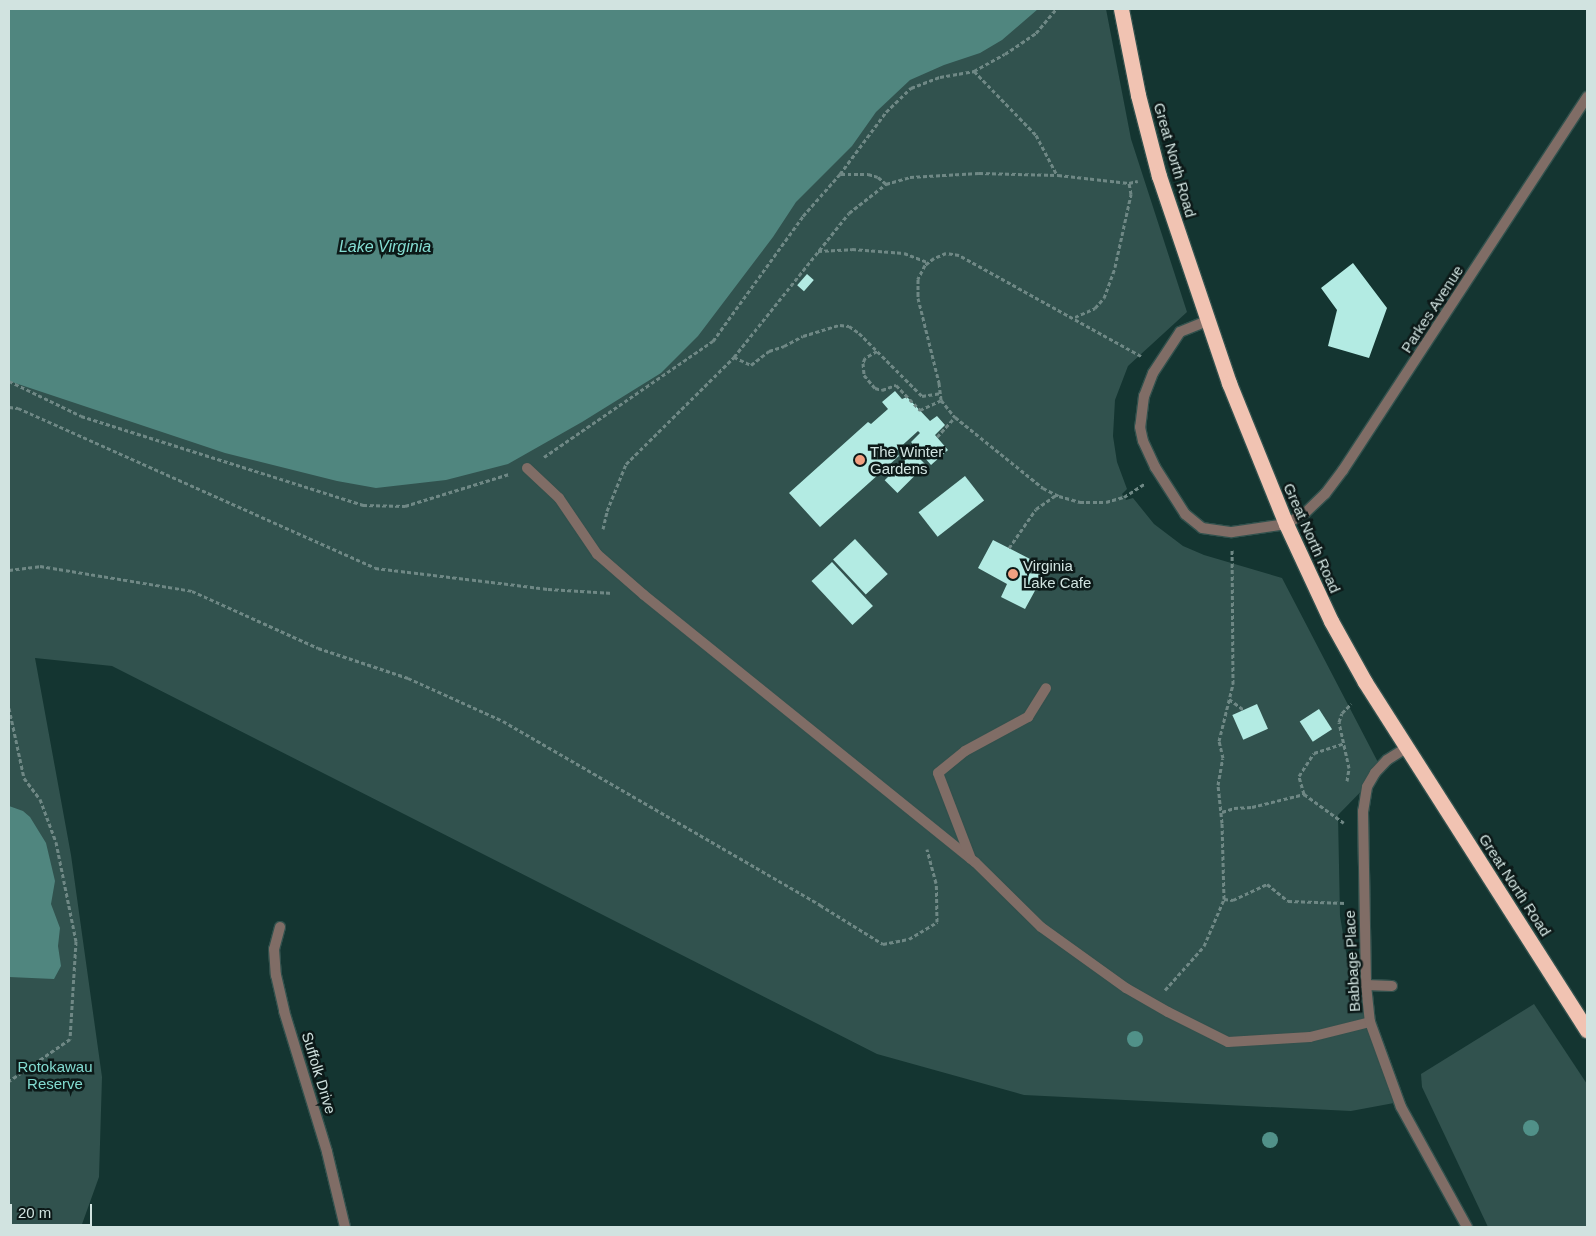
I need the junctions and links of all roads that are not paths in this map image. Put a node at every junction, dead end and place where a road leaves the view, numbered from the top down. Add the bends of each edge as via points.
1 (1120, 9) edge
2 (1587, 97) edge
3 (1207, 321) junction
4 (527, 468) road end
5 (1286, 524) junction
6 (1046, 688) dead end
7 (1406, 748) junction
8 (971, 859) junction
9 (280, 927) dead end
10 (1366, 985) junction
11 (1392, 986) dead end
12 (1370, 1022) junction
13 (1587, 1030) edge
14 (345, 1227) edge
15 (1467, 1227) edge

1 - 3 highway, Great North Road via 1159,176
2 - 5 street, Parkes Avenue via 1343,470 1305,513
3 - 5 highway, Great North Road
3 - 5 street via 1180,332 1153,373 1144,396 1140,427 1143,441 1155,467 1185,514 1202,528 1232,532
4 - 8 street via 559,498 597,554
5 - 7 highway, Great North Road via 1331,621
6 - 8 street via 1028,717 965,751 938,773
7 - 10 street, Babbage Place via 1387,760 1375,773 1367,787 1362,811
7 - 13 highway, Great North Road
8 - 12 street via 1041,927 1086,962 1168,1012 1228,1042 1310,1037
9 - 14 street, Suffolk Drive via 274,949 276,975
10 - 11 street
10 - 12 street, Babbage Place
12 - 15 street, Babbage Place via 1401,1107

